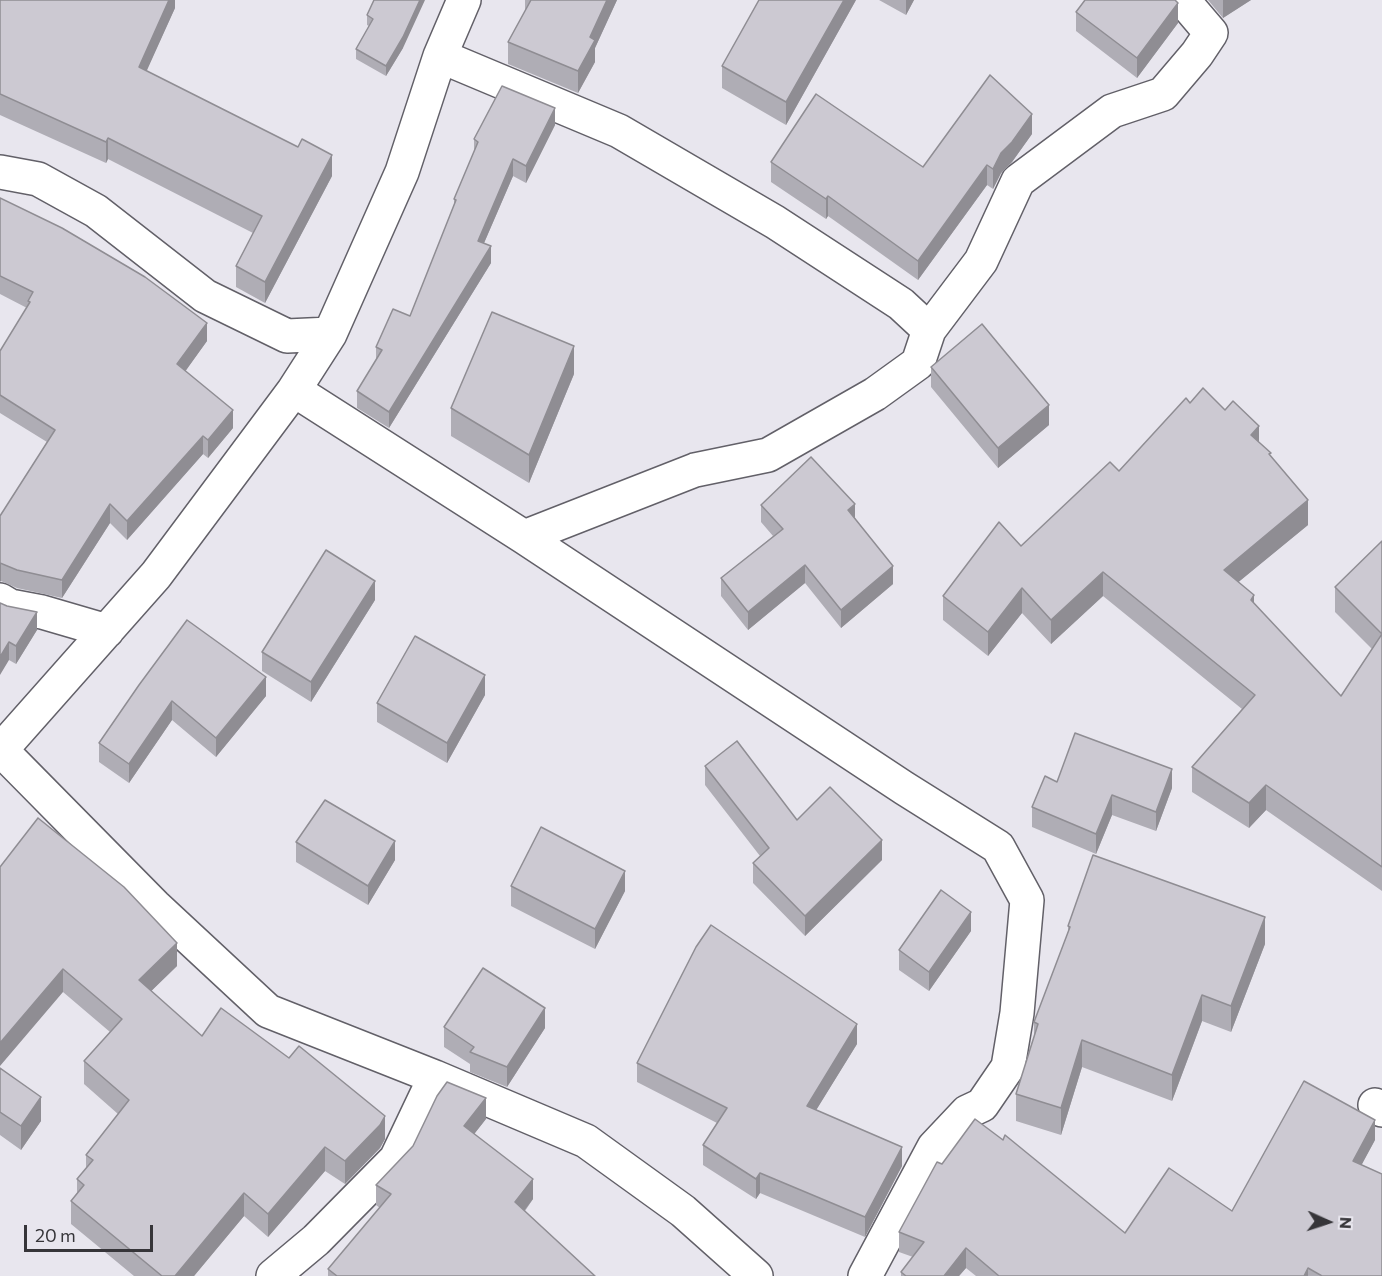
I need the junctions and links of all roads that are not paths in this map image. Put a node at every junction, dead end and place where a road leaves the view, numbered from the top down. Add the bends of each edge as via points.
1 (464, 0) edge
2 (1183, 0) edge
3 (440, 56) junction
4 (0, 172) edge
5 (929, 330) junction
6 (330, 334) junction
7 (294, 390) junction
8 (524, 537) junction
9 (0, 600) edge
10 (107, 631) junction
11 (0, 750) edge
12 (435, 1077) junction
13 (273, 1276) edge
14 (756, 1276) edge
15 (865, 1276) edge

1 - 3 street
2 - 5 street via 1211,33 1197,54 1163,94 1112,111 1018,181 981,261
3 - 5 street via 619,131 775,222 901,304
3 - 6 street via 402,172
4 - 6 street via 38,179 96,211 215,301 287,336
5 - 8 street via 918,363 875,394 768,455 695,470
6 - 7 street
7 - 8 street
7 - 10 street via 156,575
8 - 15 street via 998,847 1027,900 1008,1067 982,1105 967,1113 934,1147
9 - 10 street
10 - 11 street
11 - 12 street via 155,906 268,1011
12 - 13 street via 396,1159 316,1240
12 - 14 street via 586,1141 683,1211

